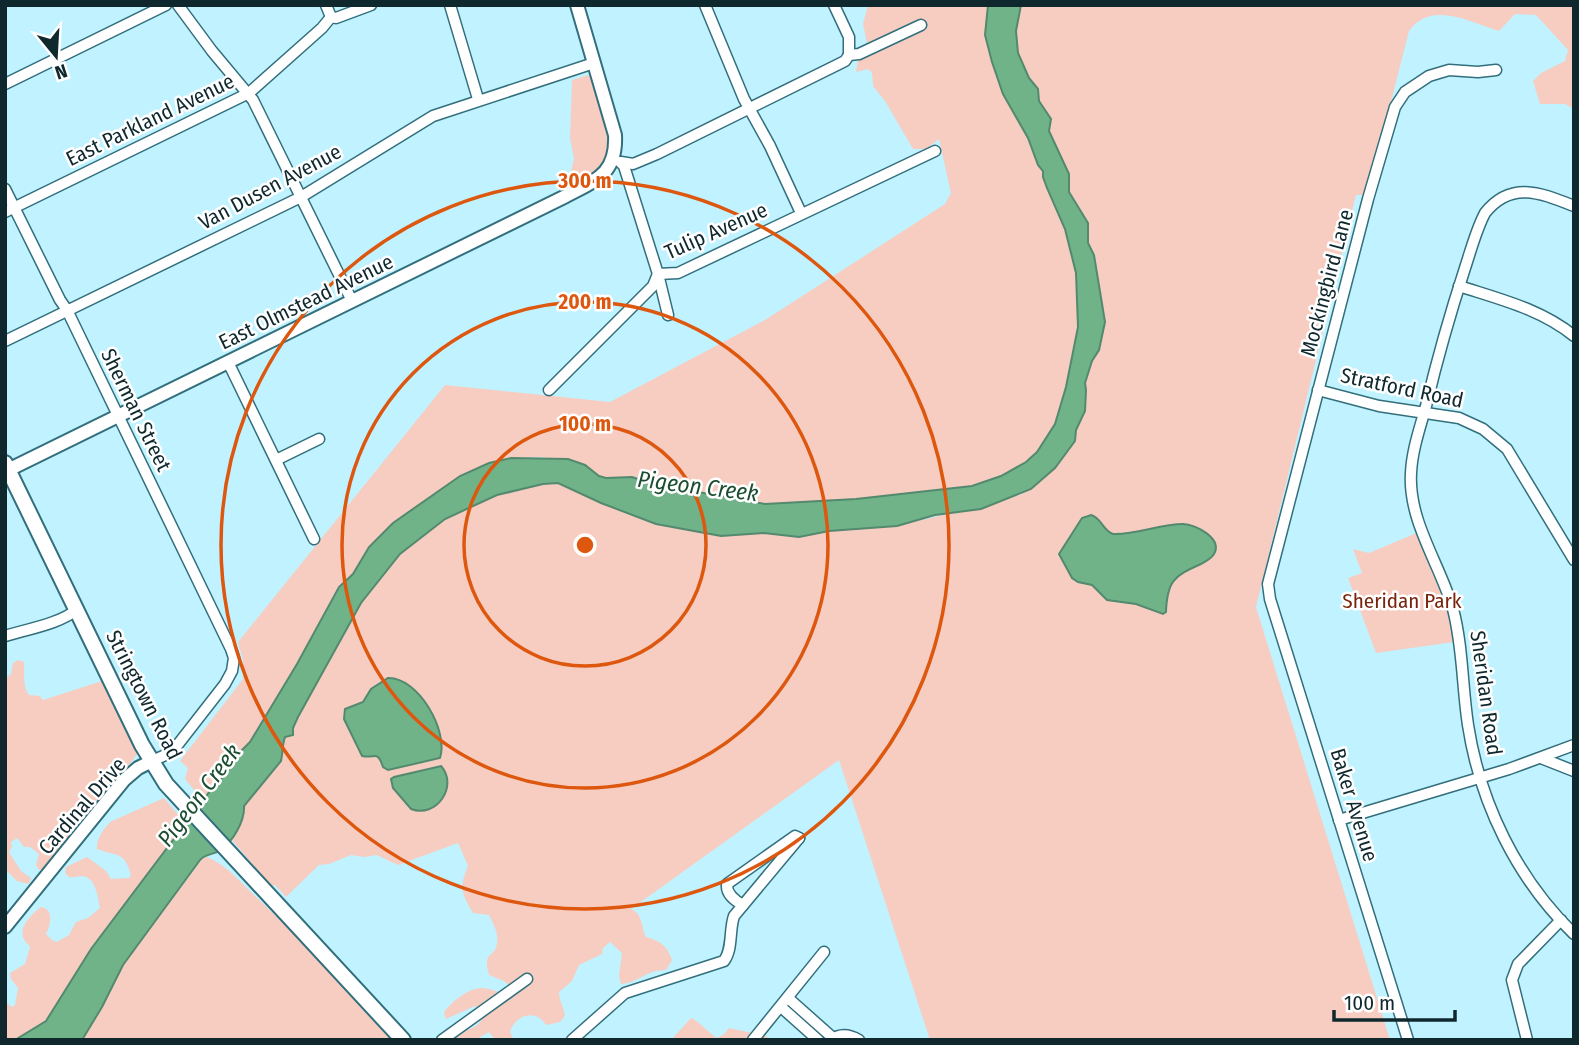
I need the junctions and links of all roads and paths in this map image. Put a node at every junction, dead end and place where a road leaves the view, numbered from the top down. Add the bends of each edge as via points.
1 (166, 5) edge
2 (178, 5) edge
3 (326, 5) edge
4 (371, 5) edge
5 (450, 5) edge
6 (577, 5) edge
7 (705, 5) edge
8 (834, 5) edge
9 (331, 17) junction
10 (921, 25) dead end
11 (849, 55) junction
12 (594, 63) junction
13 (1496, 70) dead end
14 (5, 84) edge
15 (249, 93) junction
16 (478, 99) junction
17 (750, 108) junction
18 (935, 152) dead end
19 (618, 160) junction
20 (5, 189) edge
21 (301, 197) junction
22 (1574, 206) edge
23 (10, 210) edge
24 (802, 213) junction
25 (658, 274) junction
26 (1459, 286) junction
27 (352, 301) junction
28 (67, 310) junction
29 (668, 315) dead end
30 (1574, 336) edge
31 (5, 341) edge
32 (228, 362) junction
33 (549, 390) dead end
34 (1318, 390) junction
35 (1424, 413) junction
36 (118, 416) junction
37 (318, 439) dead end
38 (276, 460) junction
39 (6, 468) edge
40 (314, 539) dead end
41 (1574, 560) edge
42 (1268, 580) joint
43 (76, 609) junction
44 (5, 636) edge
45 (231, 649) joint
46 (1574, 745) edge
47 (1541, 758) junction
48 (152, 761) junction
49 (1574, 771) edge
50 (1479, 777) junction
51 (1339, 820) junction
52 (743, 905) junction
53 (1560, 920) junction
54 (5, 927) edge
55 (1574, 934) edge
56 (824, 952) dead end
57 (527, 979) dead end
58 (788, 998) junction
59 (781, 1007) junction
60 (832, 1039) edge
61 (403, 1040) edge
62 (442, 1040) edge
63 (572, 1040) edge
64 (753, 1040) edge
65 (818, 1040) edge
66 (859, 1040) edge
67 (1408, 1040) edge
68 (1527, 1040) edge

1 - 14 street
2 - 15 street
3 - 9 street
4 - 9 street
5 - 16 street
6 - 12 street
7 - 17 street
8 - 11 street via 849,37
9 - 15 street, East Parkland Avenue
10 - 11 street
11 - 17 street
12 - 16 street, Van Dusen Avenue
12 - 19 street
13 - 34 street, Mockingbird Lane via 1449,70 1429,76 1405,92 1395,107
15 - 21 street
15 - 23 street, East Parkland Avenue
16 - 21 street, Van Dusen Avenue via 433,116
17 - 19 street via 633,164
17 - 24 street
18 - 24 street, Tulip Avenue
19 - 25 street
19 - 27 street, East Olmstead Avenue via 582,188
20 - 23 street, Sherman Street
21 - 27 street
21 - 28 street, Van Dusen Avenue
22 - 26 street, Sheridan Road via 1532,192 1497,201 1481,221
23 - 28 street, Sherman Street
24 - 25 street, Tulip Avenue via 678,273
25 - 29 street
25 - 33 street, Tulip Avenue via 653,286
26 - 30 street via 1537,313
26 - 35 street, Sheridan Road
27 - 32 street, East Olmstead Avenue
28 - 31 street, Van Dusen Avenue
28 - 36 street, Sherman Street
32 - 36 street, East Olmstead Avenue
32 - 38 street
34 - 35 street, Stratford Road
34 - 42 street, Mockingbird Lane
35 - 41 street, Stratford Road via 1459,418 1502,443
35 - 50 street, Sheridan Road via 1412,459 1412,498 1454,612
36 - 39 street, East Olmstead Avenue
36 - 45 street, Sherman Street
37 - 38 street
38 - 40 street
39 - 43 main road, Stringtown Road
42 - 51 street, Baker Avenue
43 - 44 street
43 - 48 main road, Stringtown Road
45 - 48 street, Cardinal Drive via 232,671 225,684 172,752
46 - 47 street
47 - 49 street
47 - 50 street
48 - 54 street, Cardinal Drive via 124,780
48 - 61 main road, Stringtown Road via 191,813
50 - 51 street
50 - 53 street, Sheridan Road via 1511,852
51 - 67 street, Baker Avenue
52 - 52 street via 799,838 779,846 727,884 726,890
52 - 63 street via 731,924 724,961 625,993
53 - 55 street, Sheridan Road
53 - 68 street via 1518,964 1512,980
56 - 58 street
57 - 62 street
58 - 59 street
58 - 60 street
59 - 64 street
59 - 65 street
60 - 66 street via 852,1035

